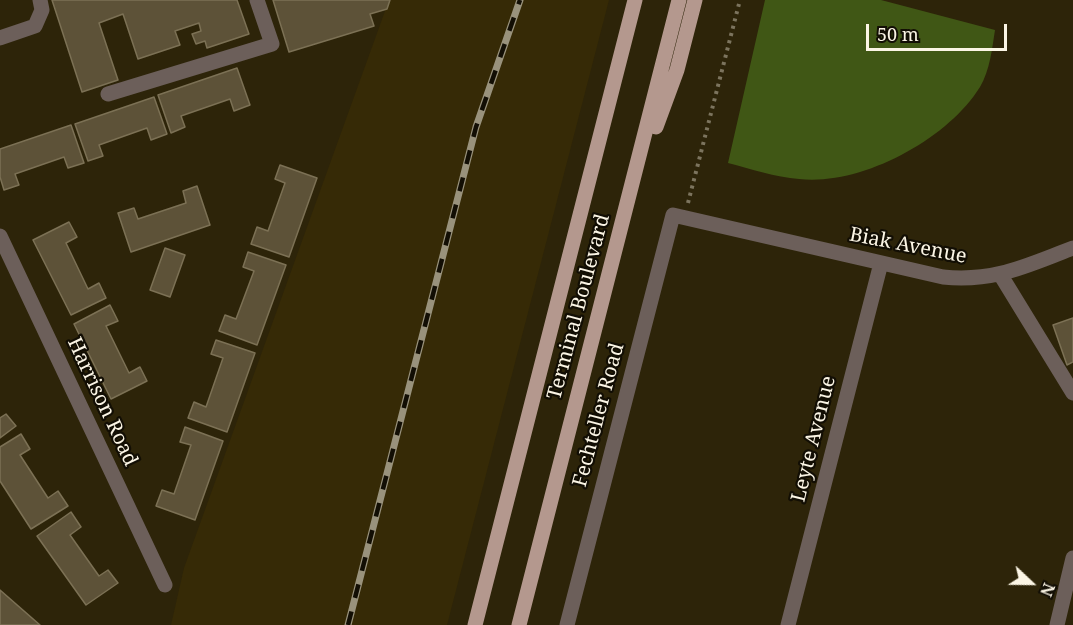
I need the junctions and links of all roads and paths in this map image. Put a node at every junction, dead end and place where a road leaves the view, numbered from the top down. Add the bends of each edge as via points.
1 (40, 0) edge
2 (257, 0) edge
3 (635, 0) edge
4 (679, 0) edge
5 (695, 0) edge
6 (0, 38) edge
7 (108, 94) dead end
8 (628, 203) junction
9 (673, 215) joint
10 (0, 236) edge
11 (1073, 248) edge
12 (881, 263) junction
13 (1000, 274) junction
14 (1073, 393) edge
15 (1073, 558) edge
16 (165, 585) dead end
17 (476, 625) edge
18 (519, 625) edge
19 (567, 625) edge
20 (788, 625) edge
21 (1057, 625) edge

1 - 6 street via 42,10 35,26
2 - 7 street via 272,44
3 - 17 main road, Terminal Boulevard
4 - 8 main road, Terminal Boulevard
5 - 8 main road via 677,70
8 - 18 main road, Terminal Boulevard
9 - 12 street, Biak Avenue
9 - 19 street, Fechteller Road
10 - 16 street, Harrison Road
11 - 13 street, Biak Avenue
12 - 13 street, Biak Avenue via 971,280
12 - 20 street, Leyte Avenue
13 - 14 street
15 - 21 street

